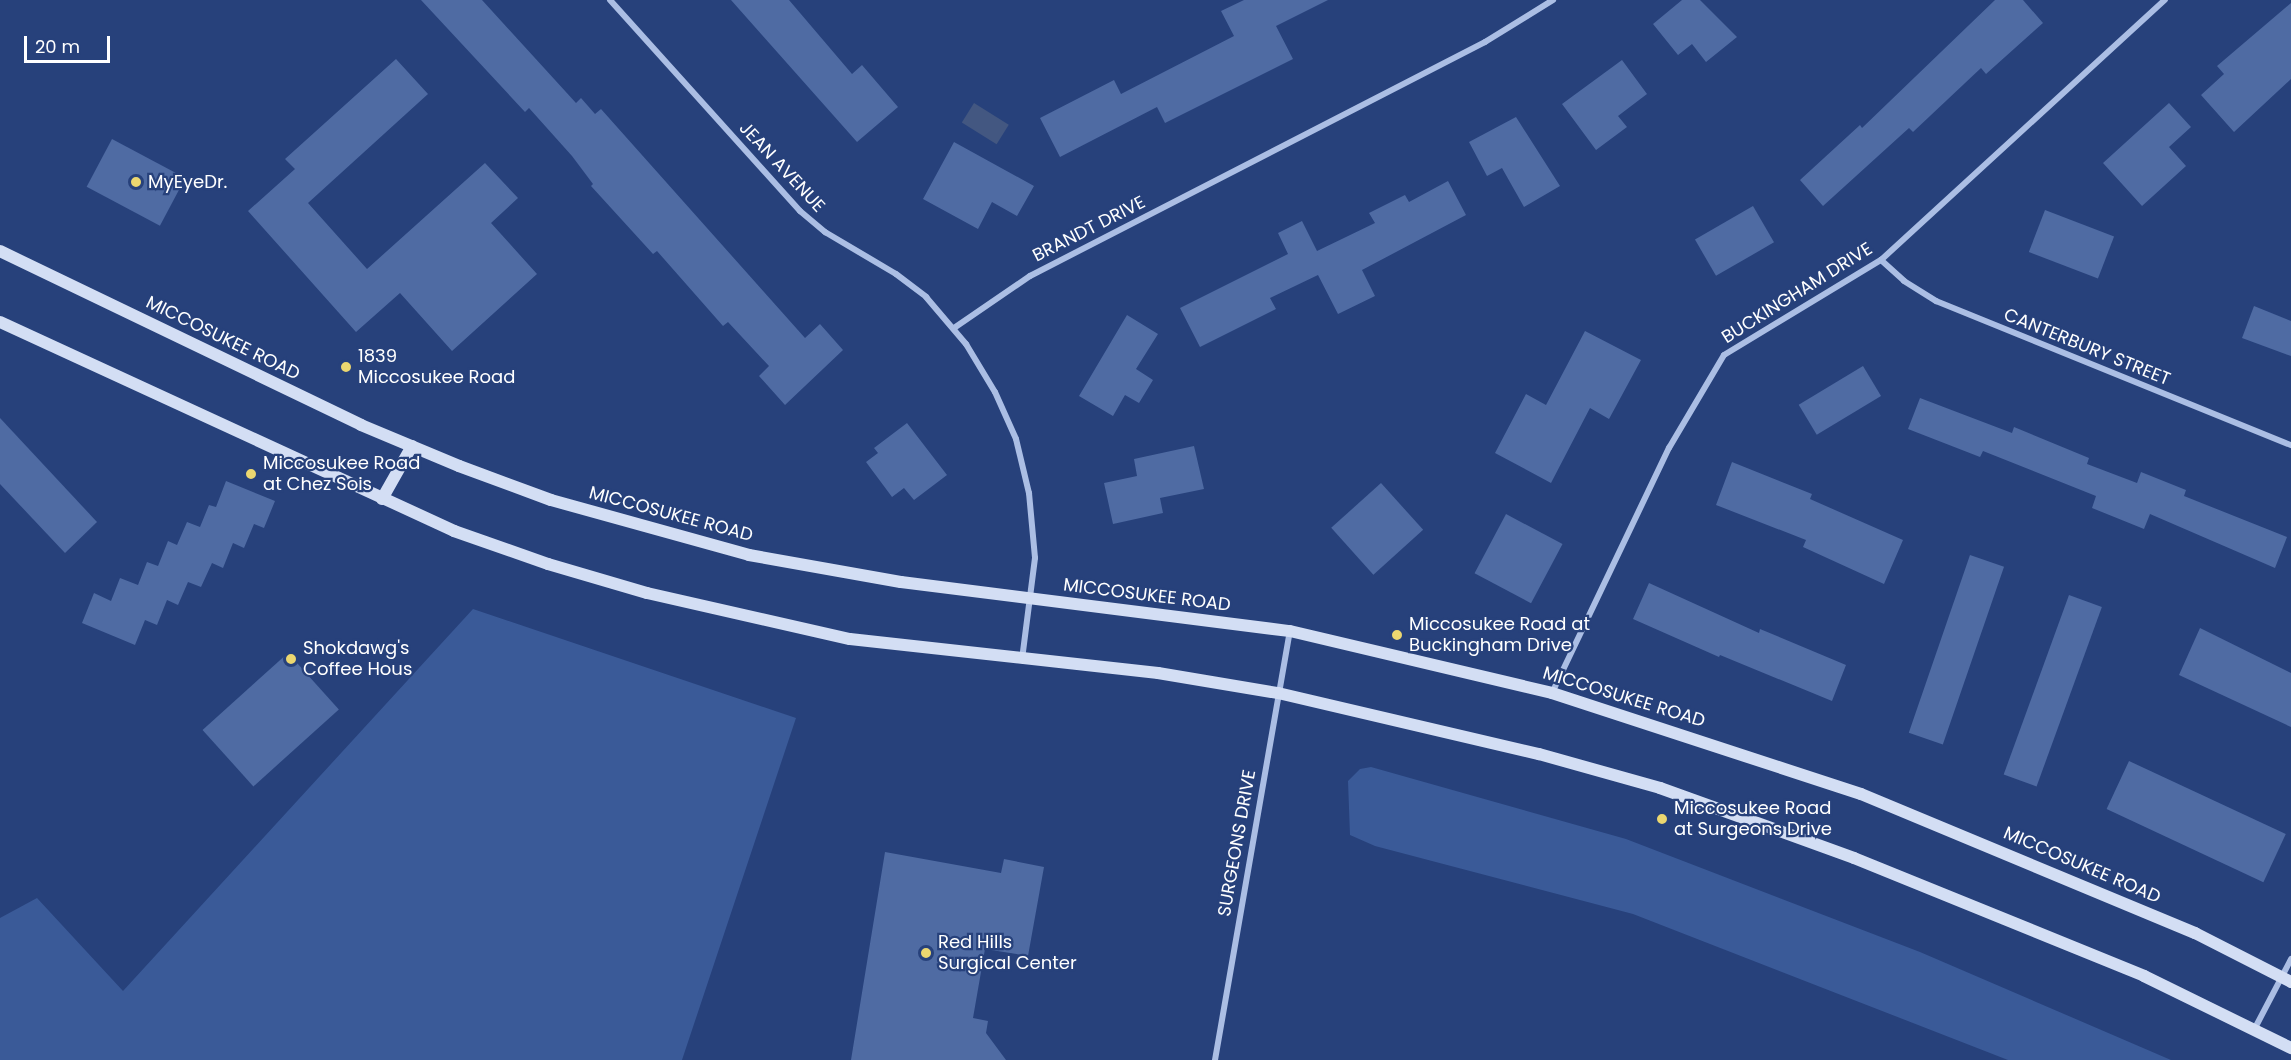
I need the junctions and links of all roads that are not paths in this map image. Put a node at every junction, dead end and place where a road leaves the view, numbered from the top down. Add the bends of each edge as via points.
1 (610, 0) edge
2 (1553, 0) edge
3 (2165, 0) edge
4 (0, 251) edge
5 (1881, 260) junction
6 (0, 322) edge
7 (954, 328) junction
8 (412, 446) junction
9 (2291, 446) edge
10 (382, 499) junction
11 (1030, 597) junction
12 (1290, 631) junction
13 (1022, 660) junction
14 (1278, 693) junction
15 (1552, 693) junction
16 (2291, 959) edge
17 (2286, 979) edge
18 (2255, 1028) junction
19 (2291, 1048) edge
20 (1215, 1060) edge

1 - 7 street, JEAN AVENUE via 800,211 825,232 896,274 926,297
2 - 7 street, BRANDT DRIVE via 1485,42 1030,276
3 - 5 street, BUCKINGHAM DRIVE
4 - 8 street, MICCOSUKEE ROAD
5 - 9 street, CANTERBURY STREET via 1904,281 1936,301
5 - 15 street, BUCKINGHAM DRIVE via 1724,356 1669,448
6 - 10 street
7 - 11 street via 995,392 1016,439 1029,493 1035,558
8 - 10 street
8 - 11 street, MICCOSUKEE ROAD via 551,500 749,555 901,582
10 - 13 street via 464,535 646,593 850,639
11 - 12 street, MICCOSUKEE ROAD
11 - 13 street
12 - 14 street, SURGEONS DRIVE
12 - 15 street, MICCOSUKEE ROAD
13 - 14 street via 1158,673
14 - 18 street via 1539,754 1660,788 2000,915 2144,975
14 - 20 street, SURGEONS DRIVE
15 - 17 street, MICCOSUKEE ROAD via 1861,794 2195,933
16 - 17 street
17 - 18 street
18 - 19 street

